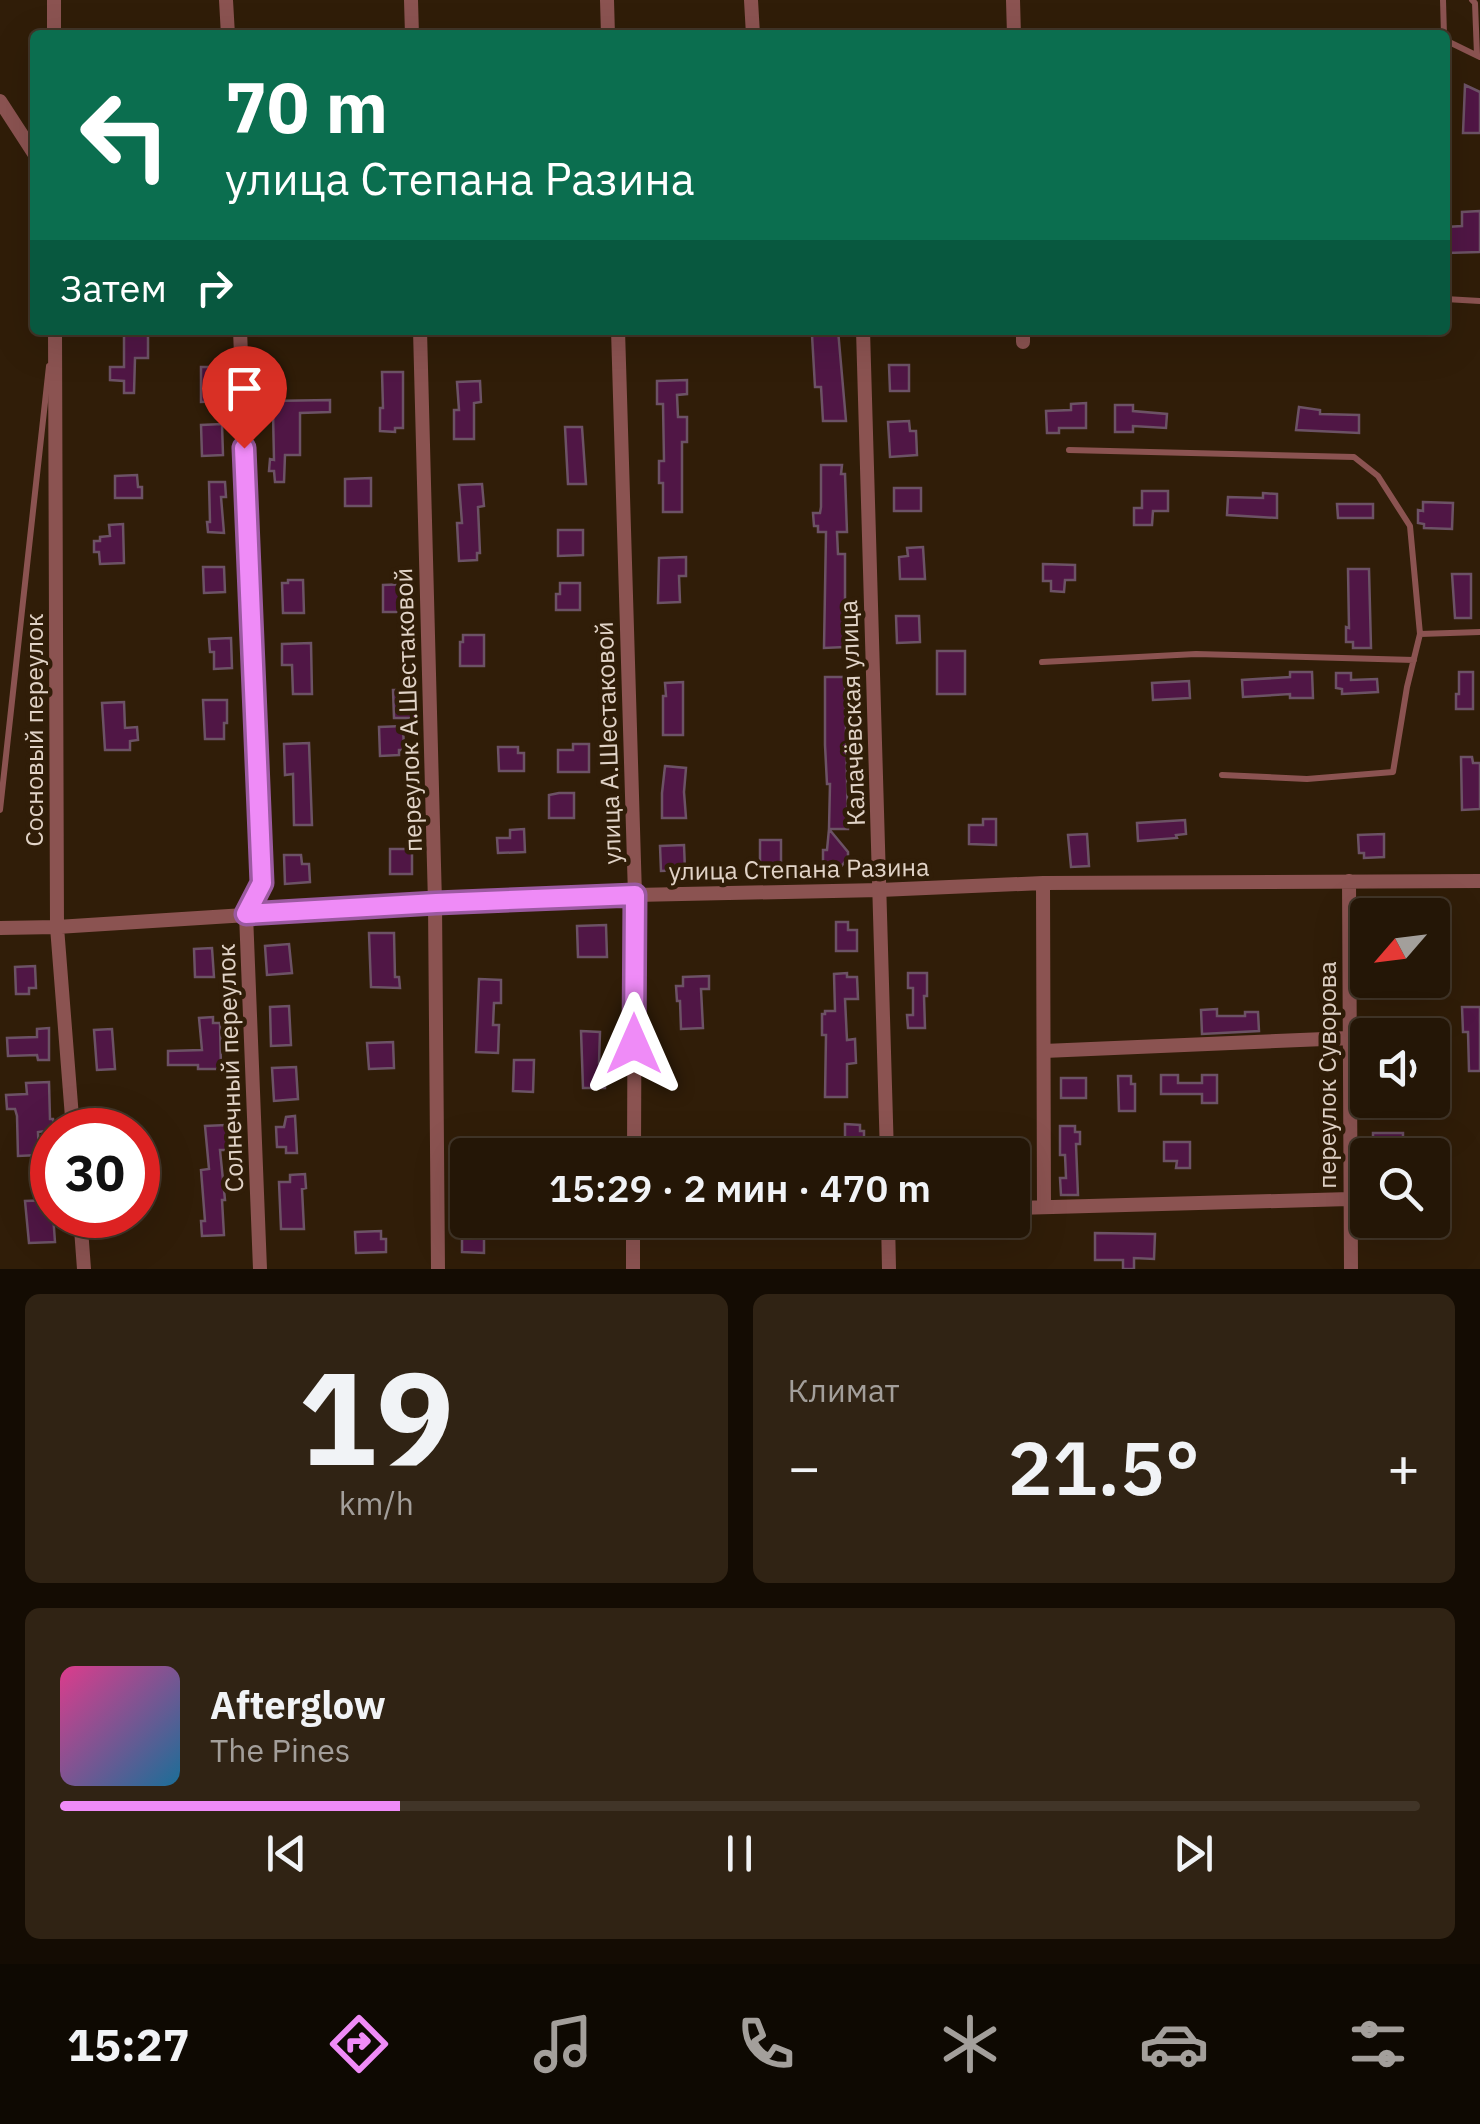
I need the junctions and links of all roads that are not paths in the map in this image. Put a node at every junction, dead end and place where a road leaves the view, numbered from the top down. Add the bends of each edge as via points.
1 (54, 0) edge
2 (226, 0) edge
3 (411, 0) edge
4 (607, 0) edge
5 (752, 0) edge
6 (1013, 0) edge
7 (1444, 0) edge
8 (1472, 0) edge
9 (54, 30) edge
10 (228, 30) edge
11 (412, 30) edge
12 (608, 30) edge
13 (753, 30) edge
14 (1014, 30) edge
15 (1444, 30) edge
16 (1450, 41) edge
17 (1478, 56) edge
18 (0, 100) edge
19 (30, 146) edge
20 (1450, 299) edge
21 (1480, 300) edge
22 (53, 335) edge
23 (54, 335) edge
24 (240, 335) edge
25 (420, 335) edge
26 (618, 335) edge
27 (864, 335) edge
28 (1069, 450) dead end
29 (1480, 632) edge
30 (1420, 634) junction
31 (1414, 660) junction
32 (1042, 662) dead end
33 (1222, 775) dead end
34 (0, 810) edge
35 (1349, 881) junction
36 (1480, 881) edge
37 (1043, 884) junction
38 (880, 890) junction
39 (635, 895) junction
40 (436, 903) junction
41 (246, 914) junction
42 (0, 928) edge
43 (57, 928) junction
44 (1349, 1038) junction
45 (1044, 1051) junction
46 (71, 1108) edge
47 (634, 1138) edge
48 (886, 1138) edge
49 (1350, 1199) joint
50 (1030, 1207) edge
51 (1044, 1207) junction
52 (82, 1238) edge
53 (633, 1238) edge
54 (889, 1238) edge
55 (1351, 1238) edge
56 (84, 1269) edge
57 (260, 1269) edge
58 (438, 1269) edge
59 (633, 1269) edge
60 (890, 1269) edge
61 (1351, 1269) edge

1 - 9 street
2 - 10 street
3 - 11 street
4 - 12 street
5 - 13 street
6 - 14 street
7 - 15 lane
8 - 17 lane
16 - 17 lane
18 - 19 street
20 - 21 lane
22 - 34 lane
23 - 43 street, Сосновый переулок
24 - 41 street, Солнечный переулок via 262,883
25 - 40 street, переулок А.Шестаковой
26 - 39 street, улица А.Шестаковой
27 - 38 street, Калачёвская улица
28 - 30 lane via 1354,457 1378,476 1410,526
29 - 30 lane
30 - 31 lane
31 - 32 lane via 1196,654
31 - 33 lane via 1394,772 1306,779
35 - 36 street, улица Степана Разина
35 - 37 street, улица Степана Разина
35 - 44 street, переулок Суворова
37 - 38 street, улица Степана Разина
37 - 45 street
38 - 39 street, улица Степана Разина
38 - 48 street, Калачёвская улица
39 - 40 street, улица Степана Разина
39 - 47 street, улица А.Шестаковой
40 - 41 street, улица Степана Разина
40 - 58 street, переулок А.Шестаковой
41 - 43 street, улица Степана Разина
41 - 57 street, Солнечный переулок
42 - 43 street, улица Степана Разина
43 - 46 street, Сосновый переулок
44 - 45 street
44 - 49 street, переулок Суворова
45 - 51 street
49 - 51 street
50 - 51 street
52 - 56 street
53 - 59 street
54 - 60 street
55 - 61 street, переулок Суворова

